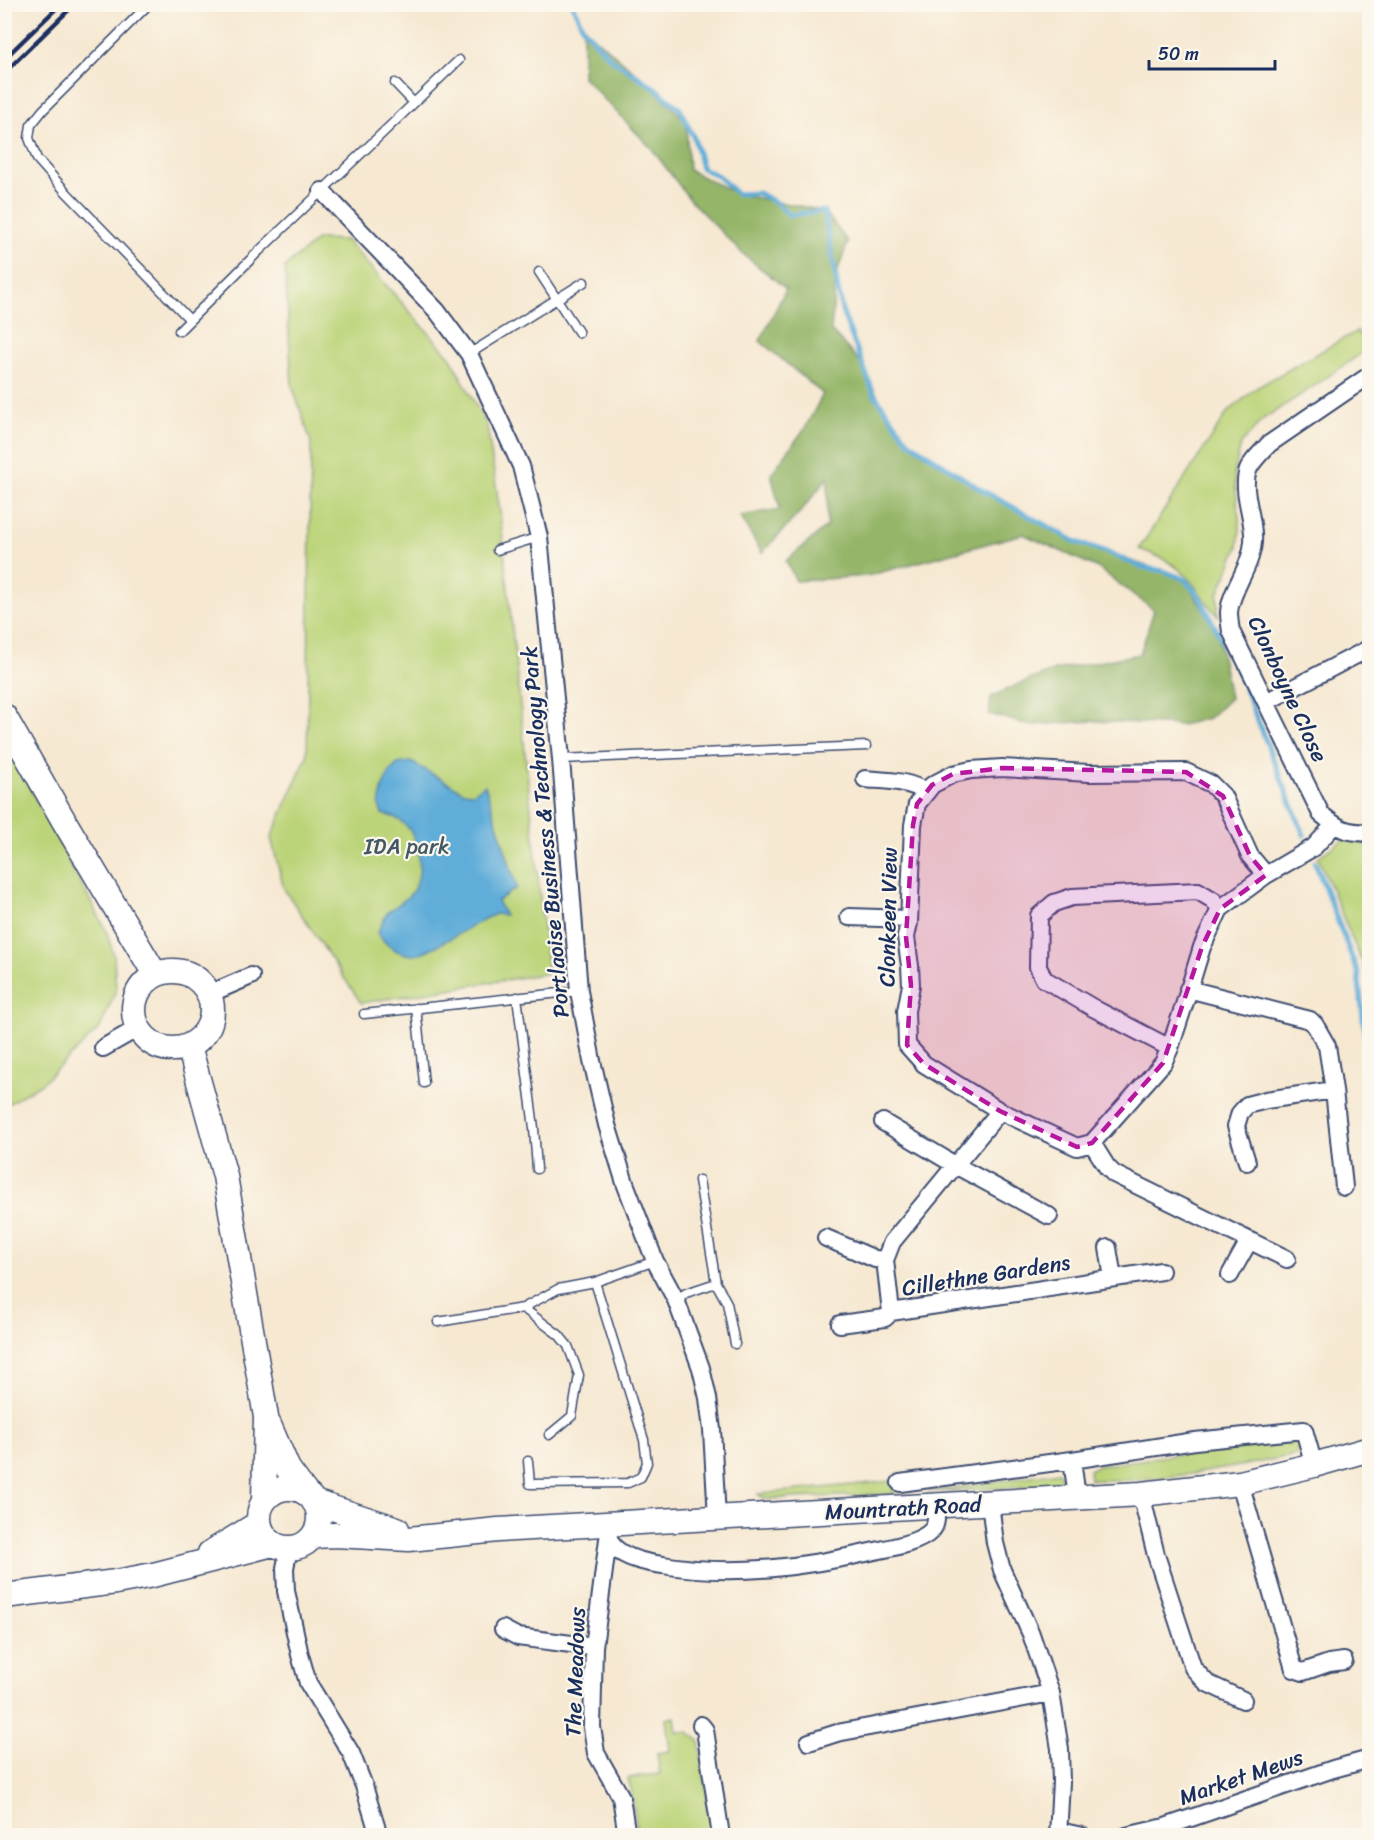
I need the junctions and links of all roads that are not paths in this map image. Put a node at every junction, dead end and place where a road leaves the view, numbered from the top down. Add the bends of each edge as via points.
1 (149, 4) edge
2 (459, 60) dead end
3 (394, 83) dead end
4 (414, 103) junction
5 (322, 191) junction
6 (539, 272) dead end
7 (584, 282) dead end
8 (557, 299) junction
9 (189, 320) junction
10 (179, 331) dead end
11 (579, 333) dead end
12 (469, 354) junction
13 (1370, 375) edge
14 (539, 537) junction
15 (497, 550) dead end
16 (1370, 648) edge
17 (1266, 702) junction
18 (4, 716) edge
19 (866, 746) dead end
20 (561, 759) junction
21 (865, 779) dead end
22 (926, 792) junction
23 (1334, 825) junction
24 (1370, 833) edge
25 (1266, 875) junction
26 (1220, 909) junction
27 (849, 916) dead end
28 (909, 919) junction
29 (155, 974) junction
30 (252, 976) dead end
31 (1188, 989) junction
32 (579, 991) junction
33 (209, 994) junction
34 (517, 997) junction
35 (416, 1008) junction
36 (364, 1014) dead end
37 (138, 1028) junction
38 (189, 1046) junction
39 (103, 1048) dead end
40 (1170, 1048) junction
41 (424, 1083) dead end
42 (1334, 1090) junction
43 (1000, 1111) junction
44 (883, 1122) dead end
45 (1092, 1143) junction
46 (1247, 1162) dead end
47 (955, 1165) junction
48 (537, 1169) dead end
49 (699, 1180) dead end
50 (1344, 1187) dead end
51 (1049, 1216) dead end
52 (826, 1238) dead end
53 (1249, 1241) junction
54 (1108, 1248) dead end
55 (1287, 1259) dead end
56 (885, 1260) junction
57 (655, 1261) junction
58 (1161, 1272) dead end
59 (1230, 1275) dead end
60 (1113, 1278) junction
61 (595, 1282) junction
62 (716, 1283) junction
63 (676, 1300) junction
64 (523, 1308) junction
65 (891, 1312) junction
66 (438, 1322) dead end
67 (840, 1324) dead end
68 (735, 1344) dead end
69 (266, 1417) junction
70 (549, 1435) dead end
71 (1370, 1449) edge
72 (1072, 1460) junction
73 (528, 1461) dead end
74 (1314, 1466) junction
75 (900, 1483) dead end
76 (1240, 1483) junction
77 (1141, 1494) junction
78 (310, 1497) junction
79 (1077, 1497) junction
80 (990, 1503) junction
81 (935, 1506) junction
82 (261, 1512) junction
83 (717, 1518) junction
84 (608, 1531) junction
85 (313, 1536) junction
86 (432, 1536) junction
87 (281, 1546) junction
88 (187, 1567) junction
89 (4, 1596) edge
90 (503, 1629) dead end
91 (594, 1647) junction
92 (1344, 1661) dead end
93 (1051, 1693) junction
94 (1243, 1700) dead end
95 (701, 1725) dead end
96 (809, 1742) dead end
97 (1370, 1759) edge
98 (1168, 1831) edge
99 (1059, 1833) edge
100 (378, 1836) edge
101 (627, 1836) edge
102 (721, 1836) edge
103 (1082, 1836) edge
104 (1126, 1836) edge

1 - 9 lane via 43,110 31,125 29,138 37,159
2 - 4 lane
3 - 4 lane
4 - 5 lane
5 - 9 lane
5 - 12 street, Portlaoise Business & Technology Park via 437,311
6 - 8 lane
7 - 8 lane
8 - 11 lane
8 - 12 lane
9 - 10 lane
12 - 14 street, Portlaoise Business & Technology Park via 521,466
13 - 17 street, Clonboyne Close via 1269,444 1247,471 1253,542 1229,612 1231,631
14 - 15 lane
14 - 20 street, Portlaoise Business & Technology Park
16 - 17 street
17 - 23 street, Clonboyne Close via 1321,814
18 - 29 main road
19 - 20 lane
20 - 32 street, Portlaoise Business & Technology Park
21 - 22 street via 903,782
22 - 25 street via 953,774 1002,768 1089,773 1186,772 1211,784 1223,796 1250,856
22 - 28 street, Clonkeen View via 916,804 913,825
23 - 24 street via 1348,832
23 - 25 street via 1314,847
25 - 26 street
26 - 31 street
26 - 40 street via 1198,891 1072,897 1054,903 1039,916 1038,966 1044,979
27 - 28 street
28 - 43 street, Clonkeen View via 908,1045 924,1064
29 - 33 main road via 181,972 197,980
29 - 37 main road via 138,991 134,1016
30 - 33 street
31 - 40 street
31 - 42 street via 1310,1020 1327,1046
32 - 34 lane
32 - 57 street, Portlaoise Business & Technology Park via 607,1125
33 - 38 main road via 209,1024
34 - 35 lane
34 - 48 lane
35 - 36 lane
35 - 41 lane
37 - 38 main road via 155,1045 178,1049
37 - 39 street
38 - 69 main road via 225,1176
40 - 45 street via 1163,1063
42 - 46 street via 1247,1105 1236,1126
42 - 50 street
43 - 45 street, Clonkeen View via 1077,1147
43 - 47 street, Cillethne Gardens
44 - 47 street
45 - 53 street via 1114,1174
47 - 51 street
47 - 56 street, Cillethne Gardens via 892,1242
49 - 62 lane
52 - 56 street
53 - 55 street
53 - 59 street
54 - 60 street
56 - 65 street, Cillethne Gardens
57 - 61 lane
57 - 63 street, Portlaoise Business & Technology Park
58 - 60 street, Cillethne Gardens
60 - 65 street, Cillethne Gardens
61 - 64 lane via 558,1289
61 - 73 lane via 644,1440 647,1463 641,1477 628,1483 530,1484
62 - 63 lane
62 - 68 lane via 727,1304
63 - 83 street, Portlaoise Business & Technology Park via 708,1398
64 - 66 lane
64 - 70 lane via 559,1335 568,1346 579,1375 572,1416
65 - 67 street via 885,1318
69 - 78 main road via 288,1469
69 - 82 main road
71 - 74 main road, Mountrath Road
72 - 74 street via 1194,1441 1304,1430
72 - 75 street
72 - 79 street
74 - 76 main road, Mountrath Road
76 - 77 main road, Mountrath Road
76 - 92 street via 1294,1670 1303,1672
77 - 79 main road, Mountrath Road
77 - 94 street via 1156,1555 1193,1668 1207,1683
78 - 82 main road via 292,1488 282,1488 270,1494
78 - 85 main road via 319,1519
78 - 86 main road, Mountrath Road via 387,1526
79 - 80 main road, Mountrath Road
80 - 81 main road, Mountrath Road
80 - 93 street via 1002,1570 1042,1661
81 - 83 main road, Mountrath Road
81 - 84 street via 937,1520 930,1532 913,1541 794,1567 682,1569 645,1562 616,1549
82 - 87 main road via 264,1535
82 - 88 main road
83 - 84 main road, Mountrath Road
84 - 86 main road, Mountrath Road
84 - 91 street, The Meadows
85 - 86 main road, Mountrath Road
85 - 87 main road via 302,1545
87 - 88 main road
87 - 100 street via 286,1591 308,1683 351,1753
88 - 89 main road via 116,1582
90 - 91 street via 518,1637
91 - 101 street, The Meadows via 592,1727 596,1752 621,1797
93 - 96 street via 837,1732
93 - 99 street via 1060,1749
95 - 102 street via 705,1730
97 - 98 street, Market Mews via 1333,1769
98 - 104 street, Market Mews
99 - 103 street

